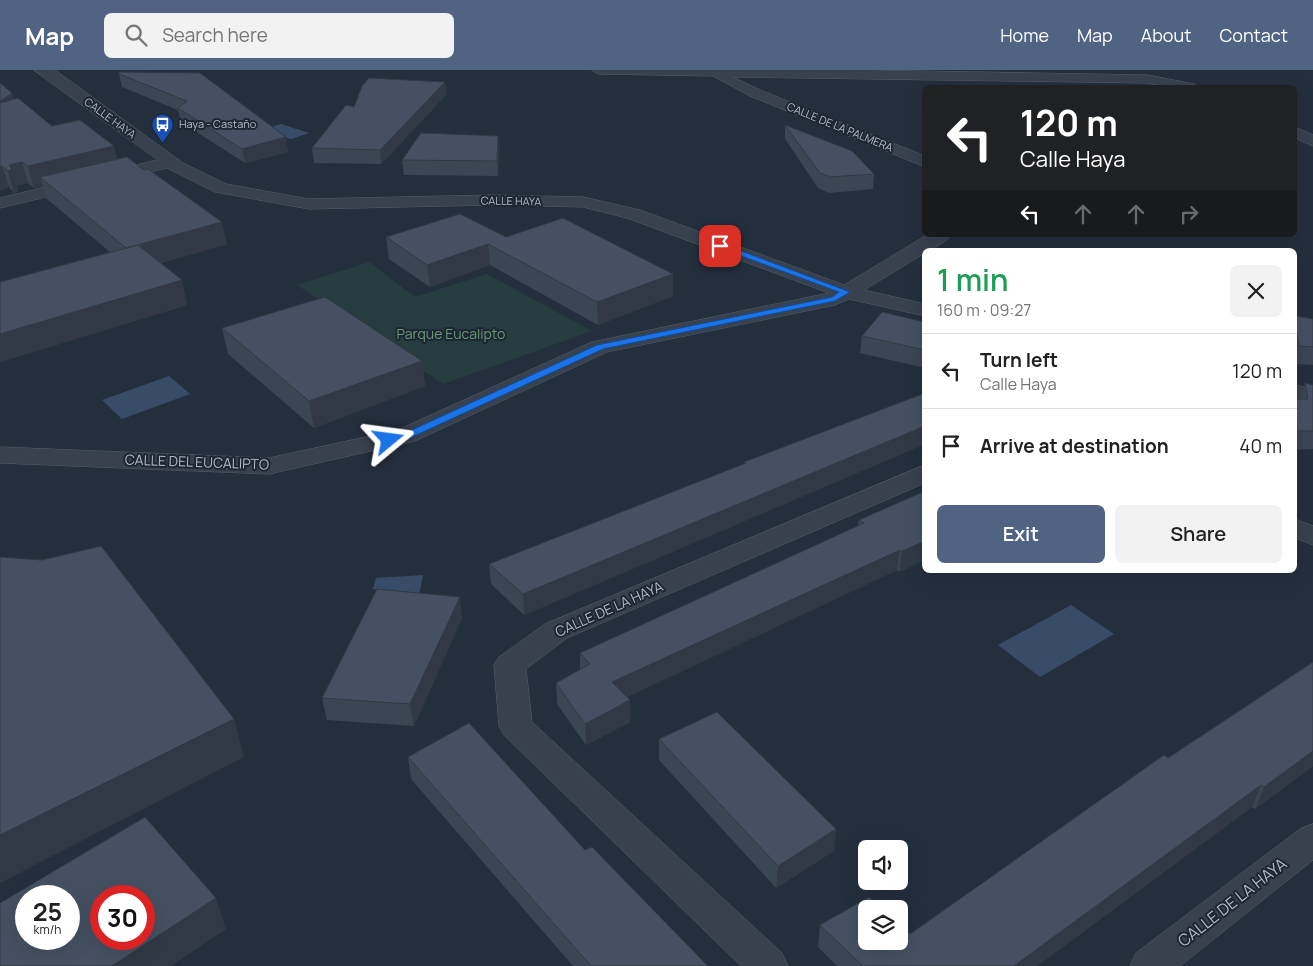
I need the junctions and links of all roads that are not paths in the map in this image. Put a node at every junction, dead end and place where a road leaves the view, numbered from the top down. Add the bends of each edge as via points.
1 (599, 70) edge
2 (49, 71) edge
3 (649, 72) junction
4 (713, 72) junction
5 (767, 72) junction
6 (1179, 85) edge
7 (755, 93) junction
8 (1297, 133) edge
9 (1313, 141) edge
10 (922, 161) edge
11 (170, 162) junction
12 (0, 203) edge
13 (938, 237) edge
14 (845, 292) junction
15 (922, 309) edge
16 (1297, 392) edge
17 (1313, 396) edge
18 (0, 455) edge
19 (922, 473) edge
20 (1297, 528) edge
21 (1313, 537) edge
22 (1313, 839) edge
23 (768, 966) edge
24 (1150, 966) edge

1 - 3 street
2 - 11 street, CALLE HAYA
3 - 4 street
3 - 7 street
4 - 5 street
4 - 7 street, CALLE DE LA PALMERA
5 - 6 street via 1148,79
5 - 7 street via 752,86
7 - 10 street, CALLE DE LA PALMERA
8 - 9 street
11 - 12 street
11 - 14 street, CALLE HAYA via 221,188 309,204 492,200 583,202 633,214
13 - 14 street
14 - 15 street
14 - 18 street, CALLE DEL EUCALIPTO via 835,299 600,347 406,436 269,466
16 - 17 street
19 - 23 street, CALLE DE LA HAYA via 556,631 510,666 516,726
20 - 21 street
22 - 24 street, CALLE DE LA HAYA

